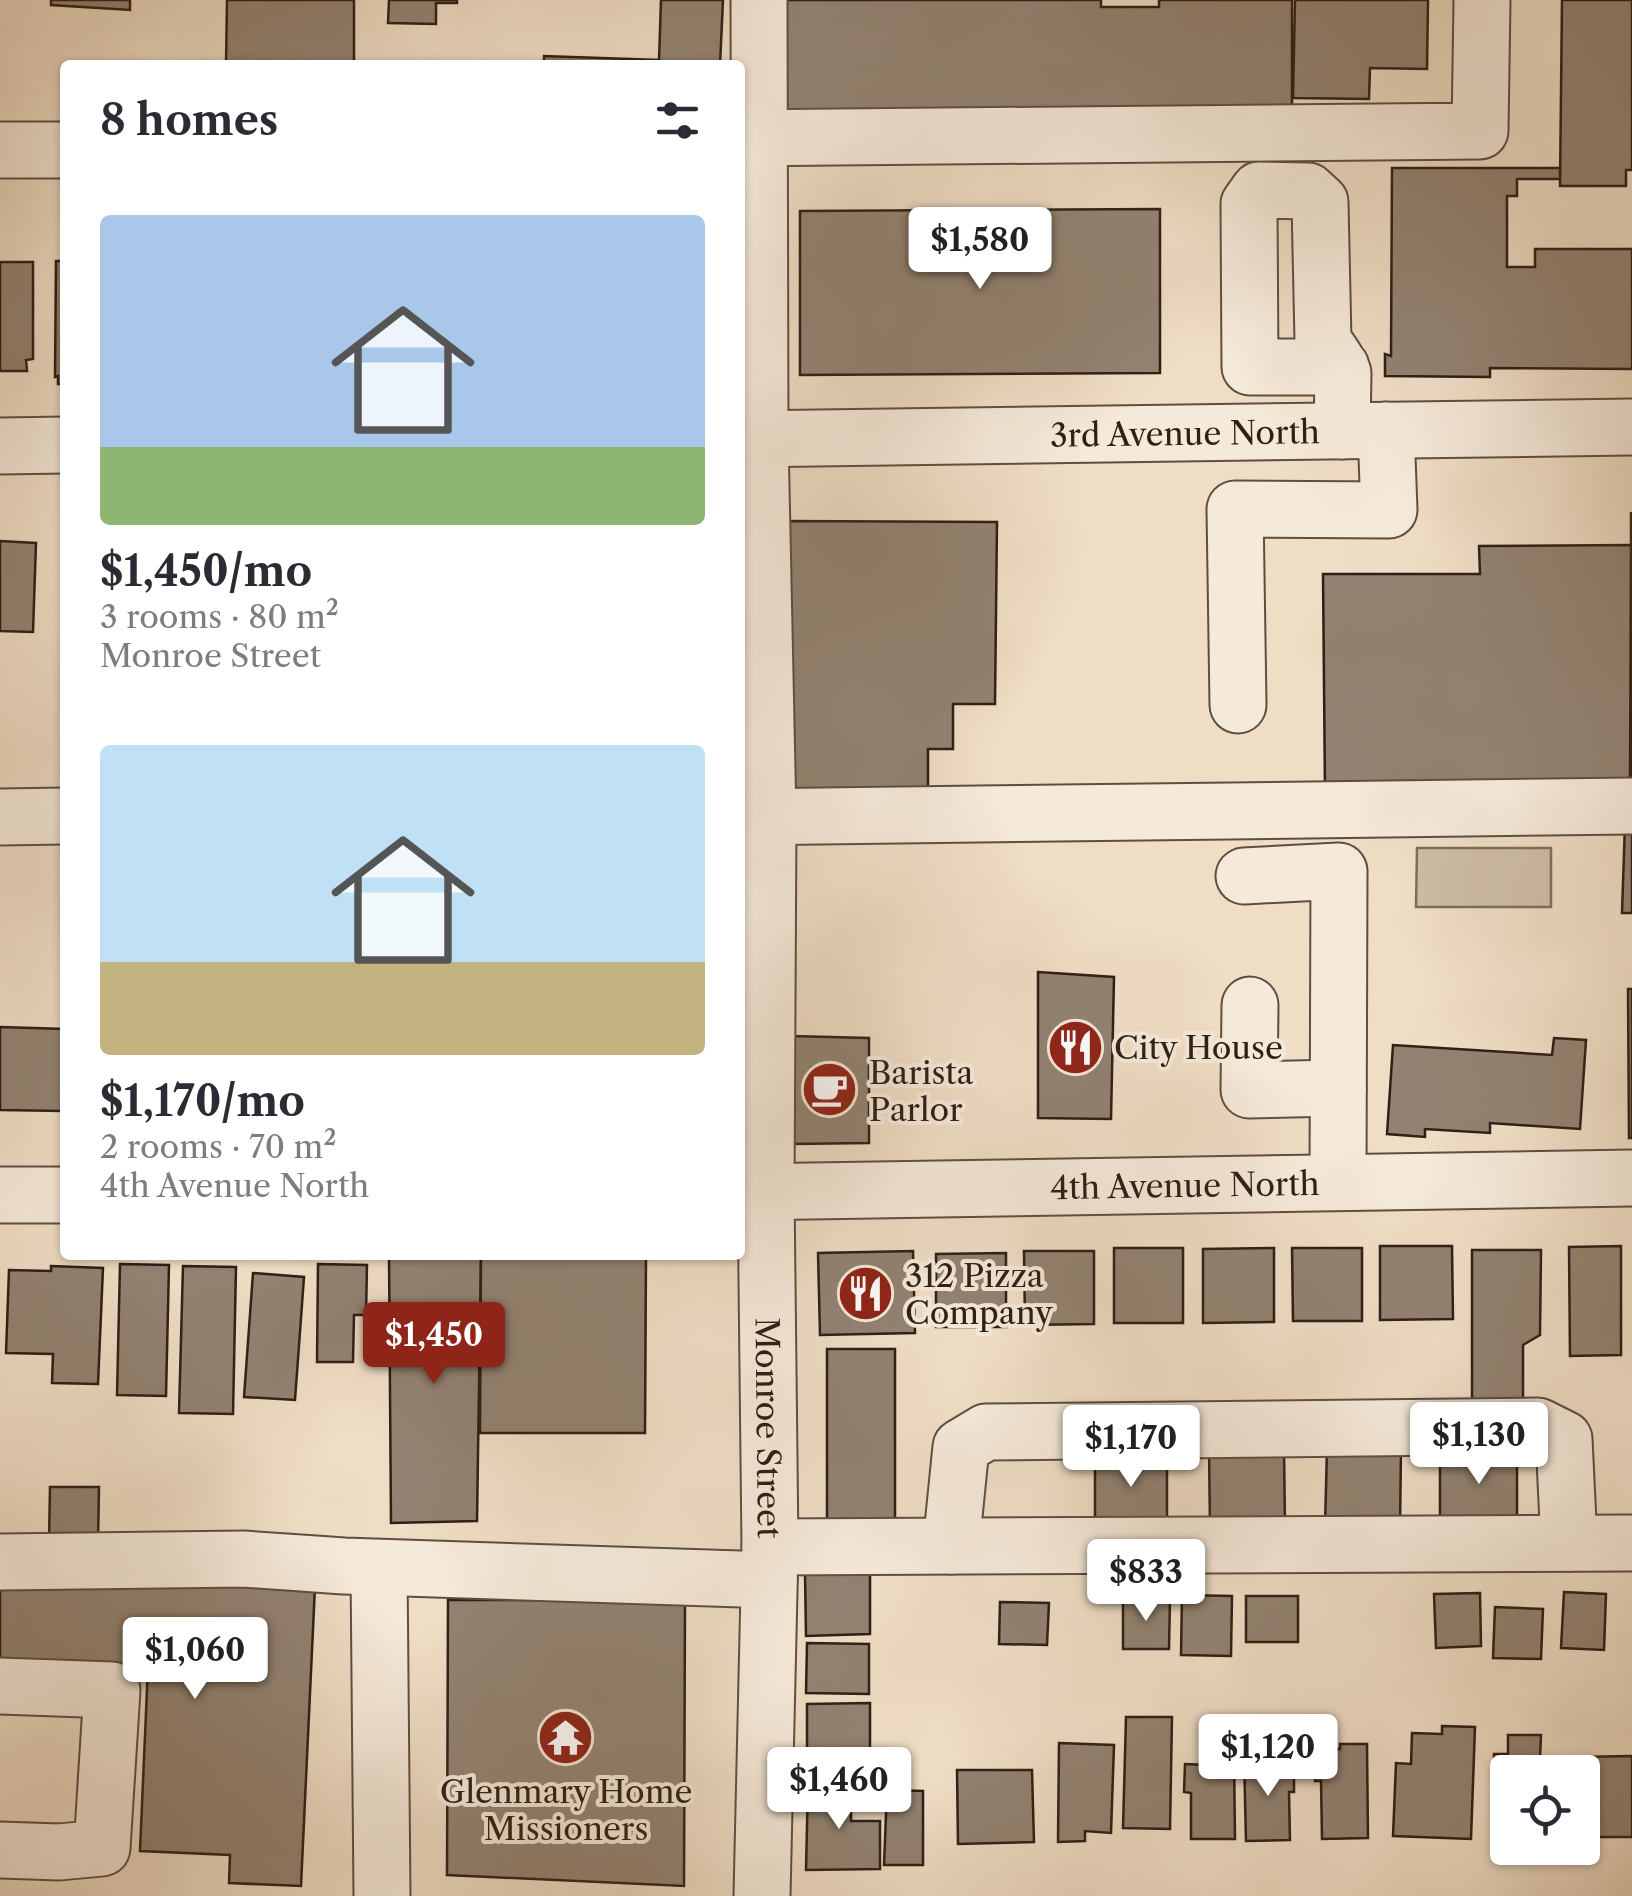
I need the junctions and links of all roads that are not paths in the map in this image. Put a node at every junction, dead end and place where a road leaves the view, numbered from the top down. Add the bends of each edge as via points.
1 (759, 0) edge
2 (1482, 0) edge
3 (750, 138) edge
4 (0, 150) edge
5 (60, 150) edge
6 (1341, 366) dead end
7 (1632, 427) edge
8 (1364, 430) junction
9 (750, 438) edge
10 (0, 446) edge
11 (60, 446) edge
12 (1238, 705) dead end
13 (1632, 806) edge
14 (60, 816) edge
15 (0, 817) edge
16 (754, 817) edge
17 (1244, 876) dead end
18 (1250, 1006) dead end
19 (1338, 1088) junction
20 (1632, 1178) edge
21 (1338, 1181) junction
22 (753, 1192) edge
23 (60, 1194) edge
24 (0, 1195) edge
25 (1569, 1543) junction
26 (1632, 1543) edge
27 (951, 1546) junction
28 (0, 1562) edge
29 (769, 1564) junction
30 (379, 1568) junction
31 (0, 1686) edge
32 (0, 1850) edge
33 (58, 1874) edge
34 (382, 1896) edge
35 (762, 1896) edge

1 - 3 street, Monroe Street
2 - 3 street via 1480,132
3 - 9 street, Monroe Street
4 - 5 street
6 - 8 street
7 - 8 street, 3rd Avenue North
8 - 9 street, 3rd Avenue North
8 - 12 street via 1389,510 1236,509
9 - 16 street, Monroe Street
10 - 11 street
13 - 16 street
14 - 15 street
16 - 22 street, Monroe Street
17 - 19 street via 1339,871
18 - 19 street via 1249,1090
19 - 21 street
20 - 21 street, 4th Avenue North
21 - 22 street, 4th Avenue North
22 - 29 street, Monroe Street
23 - 24 street
25 - 26 street
25 - 27 street
25 - 27 street via 1564,1439 1538,1426 986,1432 961,1447
27 - 29 street
28 - 30 street via 244,1559
29 - 30 street
29 - 35 street, Monroe Street
30 - 34 street
31 - 33 street via 112,1690 102,1848
32 - 33 street

